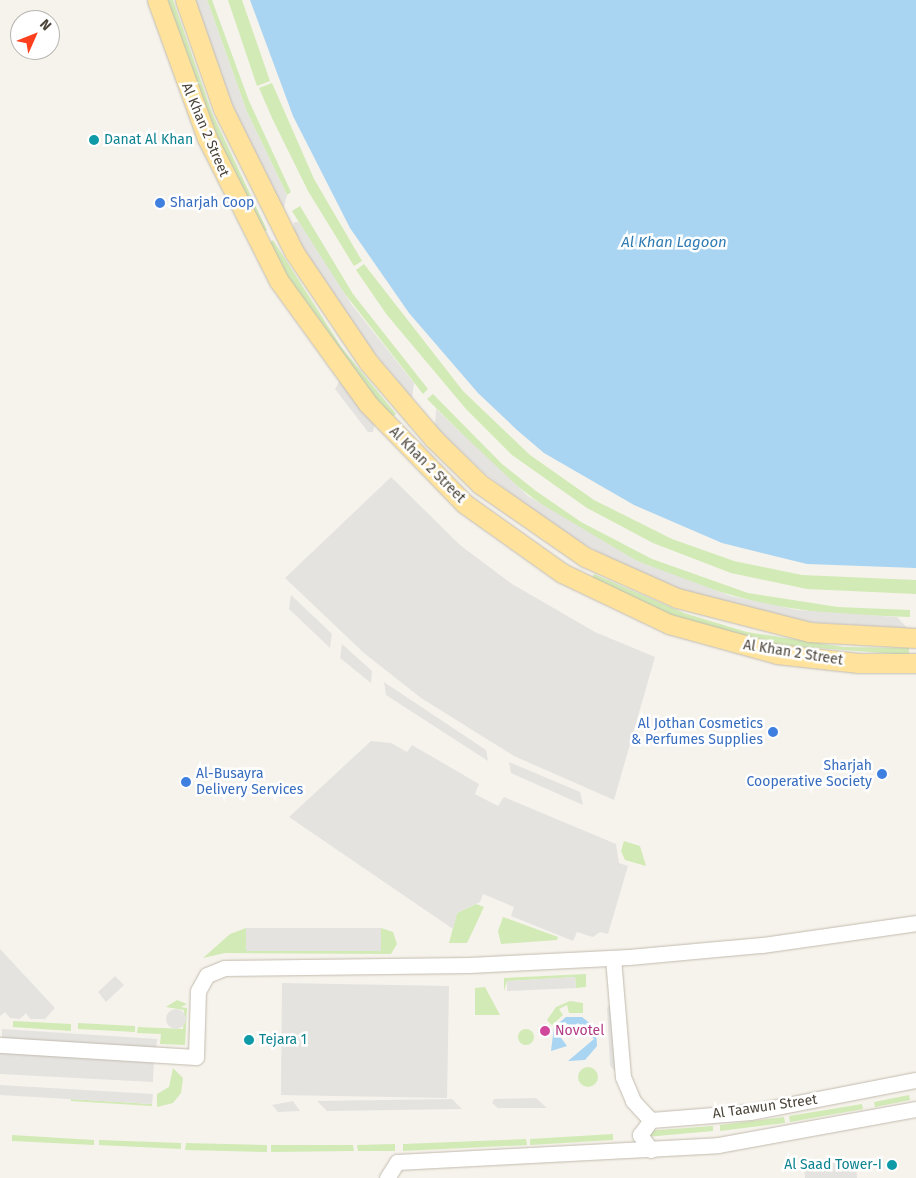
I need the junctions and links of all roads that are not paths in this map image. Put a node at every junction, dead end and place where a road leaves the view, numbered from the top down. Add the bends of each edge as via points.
1 (157, 0) edge
2 (185, 0) edge
3 (421, 463) junction
4 (505, 504) junction
5 (916, 638) edge
6 (916, 663) edge
7 (916, 923) edge
8 (618, 957) junction
9 (0, 1046) edge
10 (916, 1080) edge
11 (916, 1109) edge
12 (652, 1120) junction
13 (651, 1150) junction
14 (387, 1178) edge

1 - 3 main road, Al Khan 2 Street via 192,104 270,266 344,374
2 - 4 main road, Al Khan 2 Street via 240,148 316,288 413,415
3 - 4 main road via 438,462 468,488
3 - 6 main road, Al Khan 2 Street via 465,504 528,552 642,614 711,638 777,654 859,663
4 - 5 main road, Al Khan 2 Street via 600,565 701,607 809,632
7 - 8 street via 772,944
8 - 9 street via 469,965 224,968 207,975 198,991 196,1057
8 - 12 street via 623,1077 634,1101
10 - 12 street, Al Taawun Street via 751,1112
11 - 13 street, Al Taawun Street via 758,1140
12 - 13 street via 640,1135
13 - 14 street, Al Taawun Street via 397,1162

